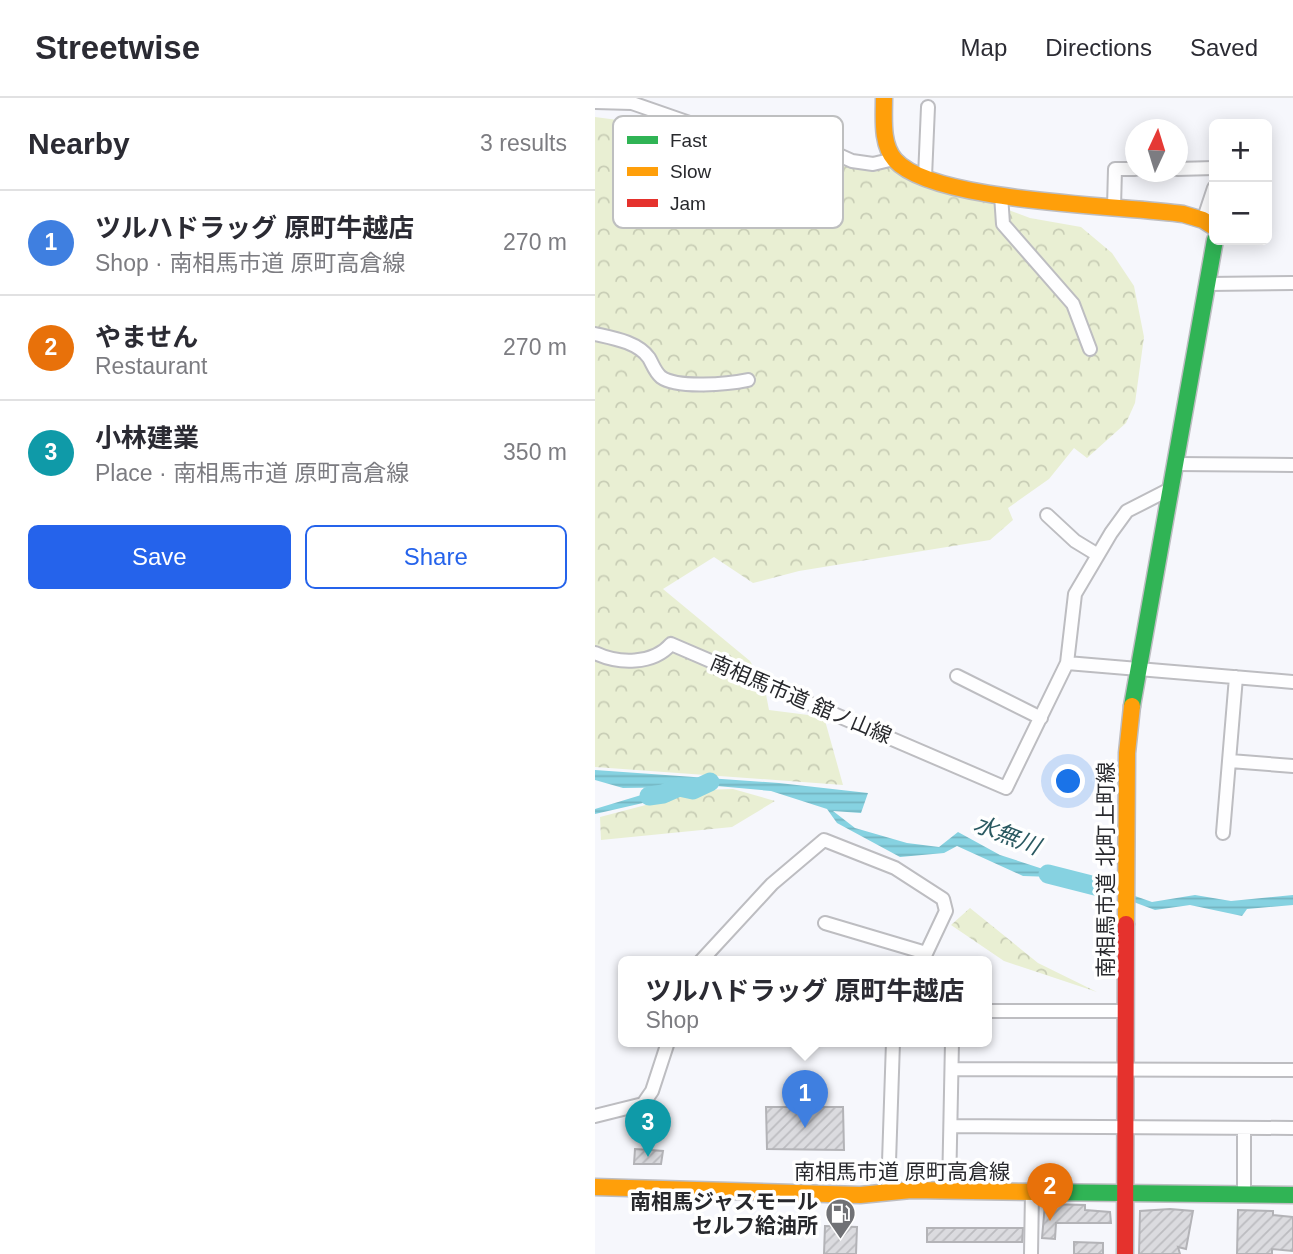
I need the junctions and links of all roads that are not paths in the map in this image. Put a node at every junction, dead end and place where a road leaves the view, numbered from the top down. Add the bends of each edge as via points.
1 (884, 98) edge
2 (595, 102) edge
3 (927, 107) dead end
4 (669, 116) edge
5 (843, 157) edge
6 (894, 159) junction
7 (1209, 168) edge
8 (1125, 169) edge
9 (1188, 169) edge
10 (925, 177) junction
11 (1001, 195) junction
12 (1114, 207) junction
13 (1209, 222) edge
14 (1214, 245) edge
15 (1293, 283) edge
16 (1209, 284) junction
17 (595, 334) edge
18 (1090, 349) dead end
19 (748, 380) dead end
20 (1175, 464) junction
21 (1293, 465) edge
22 (1170, 489) junction
23 (1047, 515) dead end
24 (1098, 555) junction
25 (595, 653) edge
26 (1067, 663) junction
27 (1137, 668) junction
28 (957, 676) dead end
29 (1236, 677) junction
30 (1293, 682) edge
31 (1041, 718) junction
32 (1230, 761) junction
33 (1293, 766) edge
34 (1223, 833) dead end
35 (825, 923) dead end
36 (706, 956) edge
37 (921, 956) edge
38 (924, 956) edge
39 (1125, 1007) junction
40 (992, 1011) edge
41 (666, 1047) edge
42 (893, 1047) edge
43 (952, 1047) edge
44 (952, 1069) junction
45 (1125, 1070) junction
46 (1293, 1070) edge
47 (595, 1116) edge
48 (951, 1126) junction
49 (1125, 1128) junction
50 (1244, 1128) junction
51 (1293, 1128) edge
52 (595, 1187) edge
53 (949, 1191) junction
54 (888, 1192) junction
55 (1032, 1192) junction
56 (1125, 1193) junction
57 (1244, 1195) junction
58 (1293, 1195) edge
59 (1031, 1254) edge
60 (1125, 1254) edge

1 - 6 street via 886,139
2 - 4 street via 632,103
3 - 10 street
5 - 6 street via 873,164
6 - 10 street
7 - 9 street
8 - 12 street via 1115,169
10 - 11 street
11 - 12 street
11 - 18 street via 1003,224 1073,303
12 - 13 street
14 - 16 street, 南相馬市道 北町上町線
15 - 16 street
16 - 20 street, 南相馬市道 北町上町線
17 - 19 street via 629,342 648,357 662,378 676,383
20 - 21 street
20 - 22 street, 南相馬市道 北町上町線
22 - 24 street via 1127,512
22 - 27 street, 南相馬市道 北町上町線
23 - 24 street
24 - 26 street via 1072,604
25 - 31 street, 南相馬市道 舘ノ山線 via 621,661 636,660 671,644 1006,788
26 - 27 street
26 - 31 street
27 - 29 street
27 - 39 street, 南相馬市道 北町上町線 via 1127,753
28 - 31 street
29 - 30 street
29 - 32 street
32 - 33 street
32 - 34 street
35 - 37 street
36 - 38 street via 772,884 824,840 895,868 943,899 946,911
39 - 40 street
39 - 45 street, 南相馬市道 北町上町線
41 - 47 street via 643,1104
42 - 54 street
43 - 44 street
44 - 45 street
44 - 48 street
45 - 46 street
45 - 49 street, 南相馬市道 北町上町線
48 - 49 street
48 - 53 street
49 - 50 street
49 - 56 street, 南相馬市道 北町上町線
50 - 51 street
50 - 57 street
52 - 54 street, 南相馬市道 原町高倉線
53 - 54 street, 南相馬市道 原町高倉線
53 - 55 street, 南相馬市道 原町高倉線
55 - 56 street, 南相馬市道 原町高倉線
55 - 59 street
56 - 57 street, 南相馬市道 原町高倉線
56 - 60 street, 南相馬市道 北町上町線
57 - 58 street, 南相馬市道 原町高倉線

